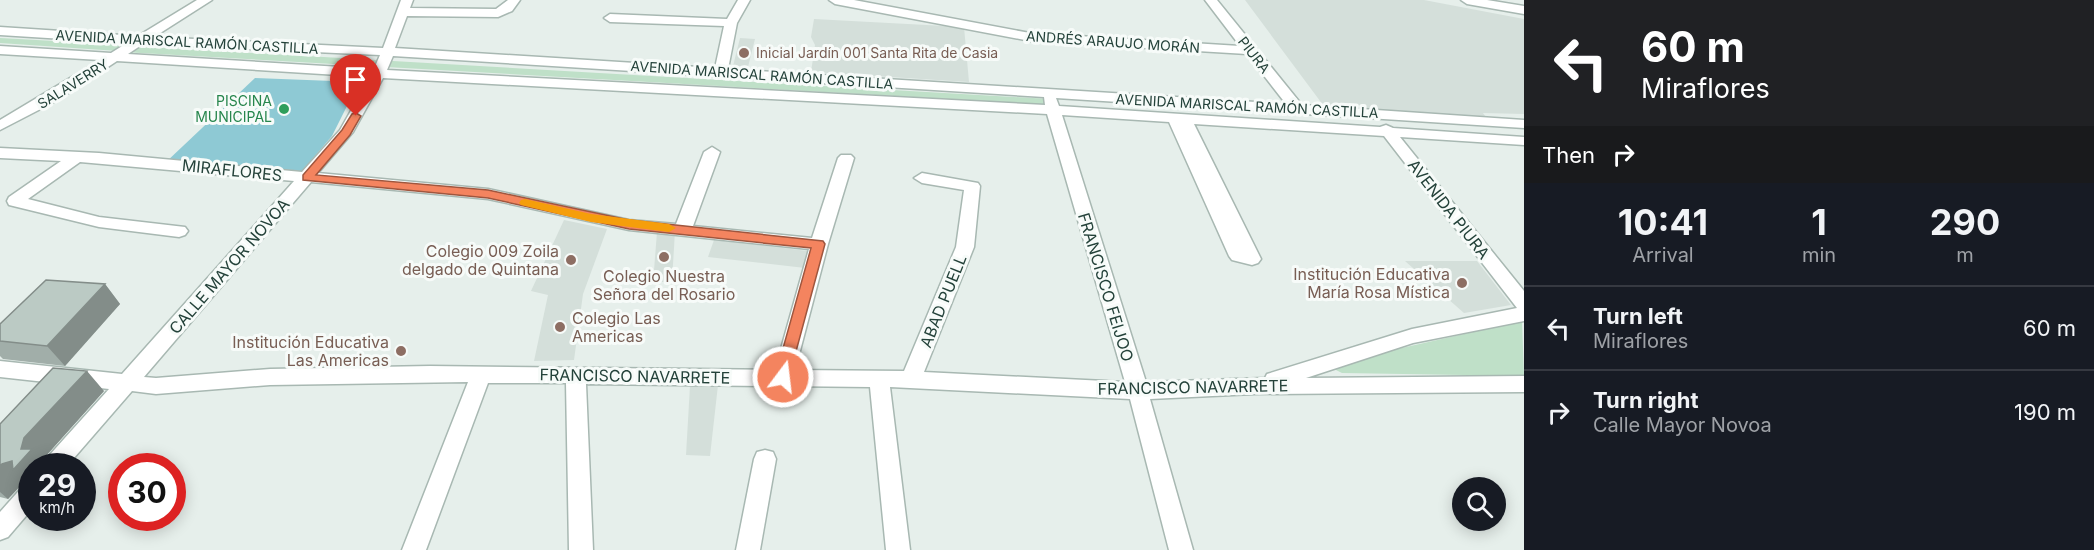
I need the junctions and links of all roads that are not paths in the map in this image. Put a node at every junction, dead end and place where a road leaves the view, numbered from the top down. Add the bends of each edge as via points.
1 (206, 0) edge
2 (514, 0) edge
3 (744, 0) edge
4 (835, 0) edge
5 (1211, 0) edge
6 (1467, 0) edge
7 (1480, 3) junction
8 (1524, 5) edge
9 (405, 6) edge
10 (1524, 10) edge
11 (610, 18) dead end
12 (731, 23) junction
13 (0, 31) edge
14 (139, 40) junction
15 (0, 50) edge
16 (1250, 50) junction
17 (386, 53) junction
18 (115, 57) junction
19 (380, 72) junction
20 (721, 72) junction
21 (1050, 102) junction
22 (1298, 110) junction
23 (1374, 114) junction
24 (1180, 120) junction
25 (1524, 124) edge
26 (0, 126) edge
27 (1390, 133) junction
28 (1524, 141) edge
29 (712, 152) dead end
30 (0, 153) edge
31 (76, 157) junction
32 (846, 158) dead end
33 (307, 177) junction
34 (922, 178) dead end
35 (683, 229) junction
36 (179, 231) dead end
37 (819, 244) junction
38 (1524, 304) edge
39 (1524, 314) edge
40 (4, 374) edge
41 (481, 374) junction
42 (576, 375) junction
43 (783, 377) junction
44 (879, 379) junction
45 (910, 379) junction
46 (126, 384) junction
47 (1524, 384) edge
48 (1254, 386) junction
49 (1138, 391) junction
50 (65, 453) edge
51 (765, 459) dead end
52 (18, 508) edge
53 (0, 529) edge
54 (414, 550) edge
55 (580, 550) edge
56 (748, 550) edge
57 (898, 550) edge
58 (1182, 550) edge

1 - 14 street, SALAVERRY
2 - 9 street via 498,13
3 - 12 street
4 - 16 street, ANDRÉS ARAUJO MORÁN via 1030,37
5 - 16 street, PIURA
6 - 7 street
7 - 8 street
7 - 10 street
9 - 17 street, CALLE MAYOR NOVOA
11 - 12 street
12 - 20 street
13 - 14 street, AVENIDA MARISCAL RAMÓN CASTILLA
14 - 17 street, AVENIDA MARISCAL RAMÓN CASTILLA
14 - 18 street, SALAVERRY
15 - 18 street, AVENIDA MARISCAL RAMÓN CASTILLA
16 - 22 street, PIURA
17 - 19 street, CALLE MAYOR NOVOA
17 - 20 street, AVENIDA MARISCAL RAMÓN CASTILLA
18 - 19 street, AVENIDA MARISCAL RAMÓN CASTILLA
18 - 26 street, SALAVERRY via 50,100
19 - 21 street, AVENIDA MARISCAL RAMÓN CASTILLA via 466,79
19 - 33 street, CALLE MAYOR NOVOA via 346,132
20 - 21 street, AVENIDA MARISCAL RAMÓN CASTILLA
21 - 22 street, AVENIDA MARISCAL RAMÓN CASTILLA
21 - 24 street, AVENIDA MARISCAL RAMÓN CASTILLA
21 - 49 street, FRANCISCO FEIJOO
22 - 23 street, AVENIDA MARISCAL RAMÓN CASTILLA
23 - 25 street, AVENIDA MARISCAL RAMÓN CASTILLA
23 - 27 street, AVENIDA PIURA
24 - 24 street via 1238,256 1252,259
24 - 27 street, AVENIDA MARISCAL RAMÓN CASTILLA
27 - 28 street, AVENIDA MARISCAL RAMÓN CASTILLA
27 - 38 street, AVENIDA PIURA
29 - 35 street
30 - 31 street, MIRAFLORES
31 - 33 street, MIRAFLORES
31 - 36 street via 15,201 99,222
32 - 37 street
33 - 35 street, MIRAFLORES via 488,194 629,225
33 - 46 street, CALLE MAYOR NOVOA
34 - 45 street, ABAD PUELL via 972,186 965,247
35 - 37 street, MIRAFLORES
37 - 43 street
39 - 48 street via 1412,336
40 - 46 street, FRANCISCO NAVARRETE
41 - 42 street, FRANCISCO NAVARRETE
41 - 46 street, FRANCISCO NAVARRETE
41 - 54 street
42 - 43 street, FRANCISCO NAVARRETE
42 - 55 street
43 - 44 street, FRANCISCO NAVARRETE
44 - 45 street, FRANCISCO NAVARRETE
44 - 57 street
45 - 49 street, FRANCISCO NAVARRETE
46 - 50 street, CALLE MAYOR NOVOA
47 - 48 street, FRANCISCO NAVARRETE
48 - 49 street, FRANCISCO NAVARRETE
49 - 58 street, FRANCISCO FEIJOO
51 - 56 street
52 - 53 street

